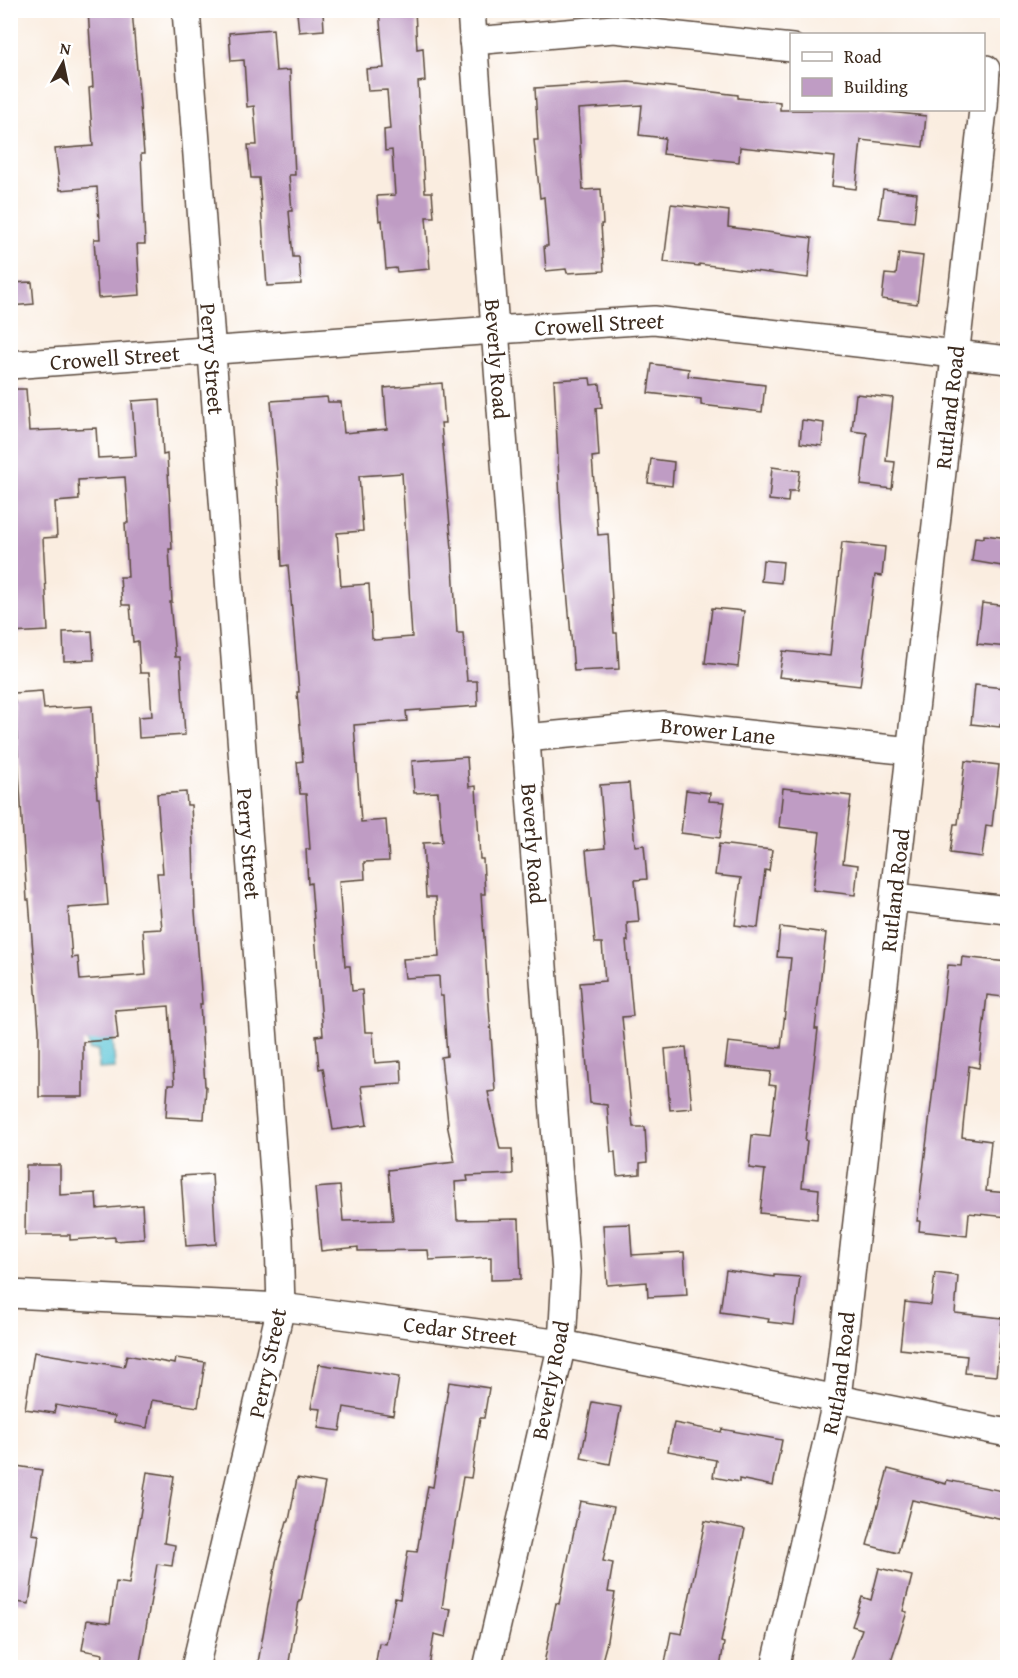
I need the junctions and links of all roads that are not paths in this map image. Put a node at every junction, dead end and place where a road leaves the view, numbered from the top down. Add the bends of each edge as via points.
1 (186, 10) edge
2 (471, 10) edge
3 (474, 41) junction
4 (790, 48) edge
5 (983, 111) edge
6 (495, 330) junction
7 (212, 351) junction
8 (955, 354) junction
9 (1008, 360) edge
10 (10, 365) edge
11 (525, 738) junction
12 (911, 751) junction
13 (895, 897) junction
14 (1008, 910) edge
15 (10, 1294) edge
16 (282, 1307) junction
17 (562, 1344) junction
18 (837, 1398) junction
19 (1008, 1433) edge
20 (195, 1668) edge
21 (487, 1668) edge
22 (775, 1668) edge

1 - 7 street, Perry Street
2 - 3 street, Beverly Road
3 - 4 street via 614,29
3 - 6 street, Beverly Road
5 - 8 street, Rutland Road
6 - 7 street, Crowell Street
6 - 8 street, Crowell Street via 654,320
6 - 11 street, Beverly Road
7 - 10 street, Crowell Street
7 - 16 street, Perry Street
8 - 9 street, Crowell Street
8 - 12 street, Rutland Road
11 - 12 street, Brower Lane via 664,725
11 - 17 street, Beverly Road via 566,1272
12 - 13 street, Rutland Road
13 - 14 street
13 - 18 street, Rutland Road
15 - 16 street, Cedar Street
16 - 17 street, Cedar Street
16 - 20 street, Perry Street
17 - 18 street, Cedar Street
17 - 21 street, Beverly Road
18 - 19 street, Cedar Street
18 - 22 street, Rutland Road

